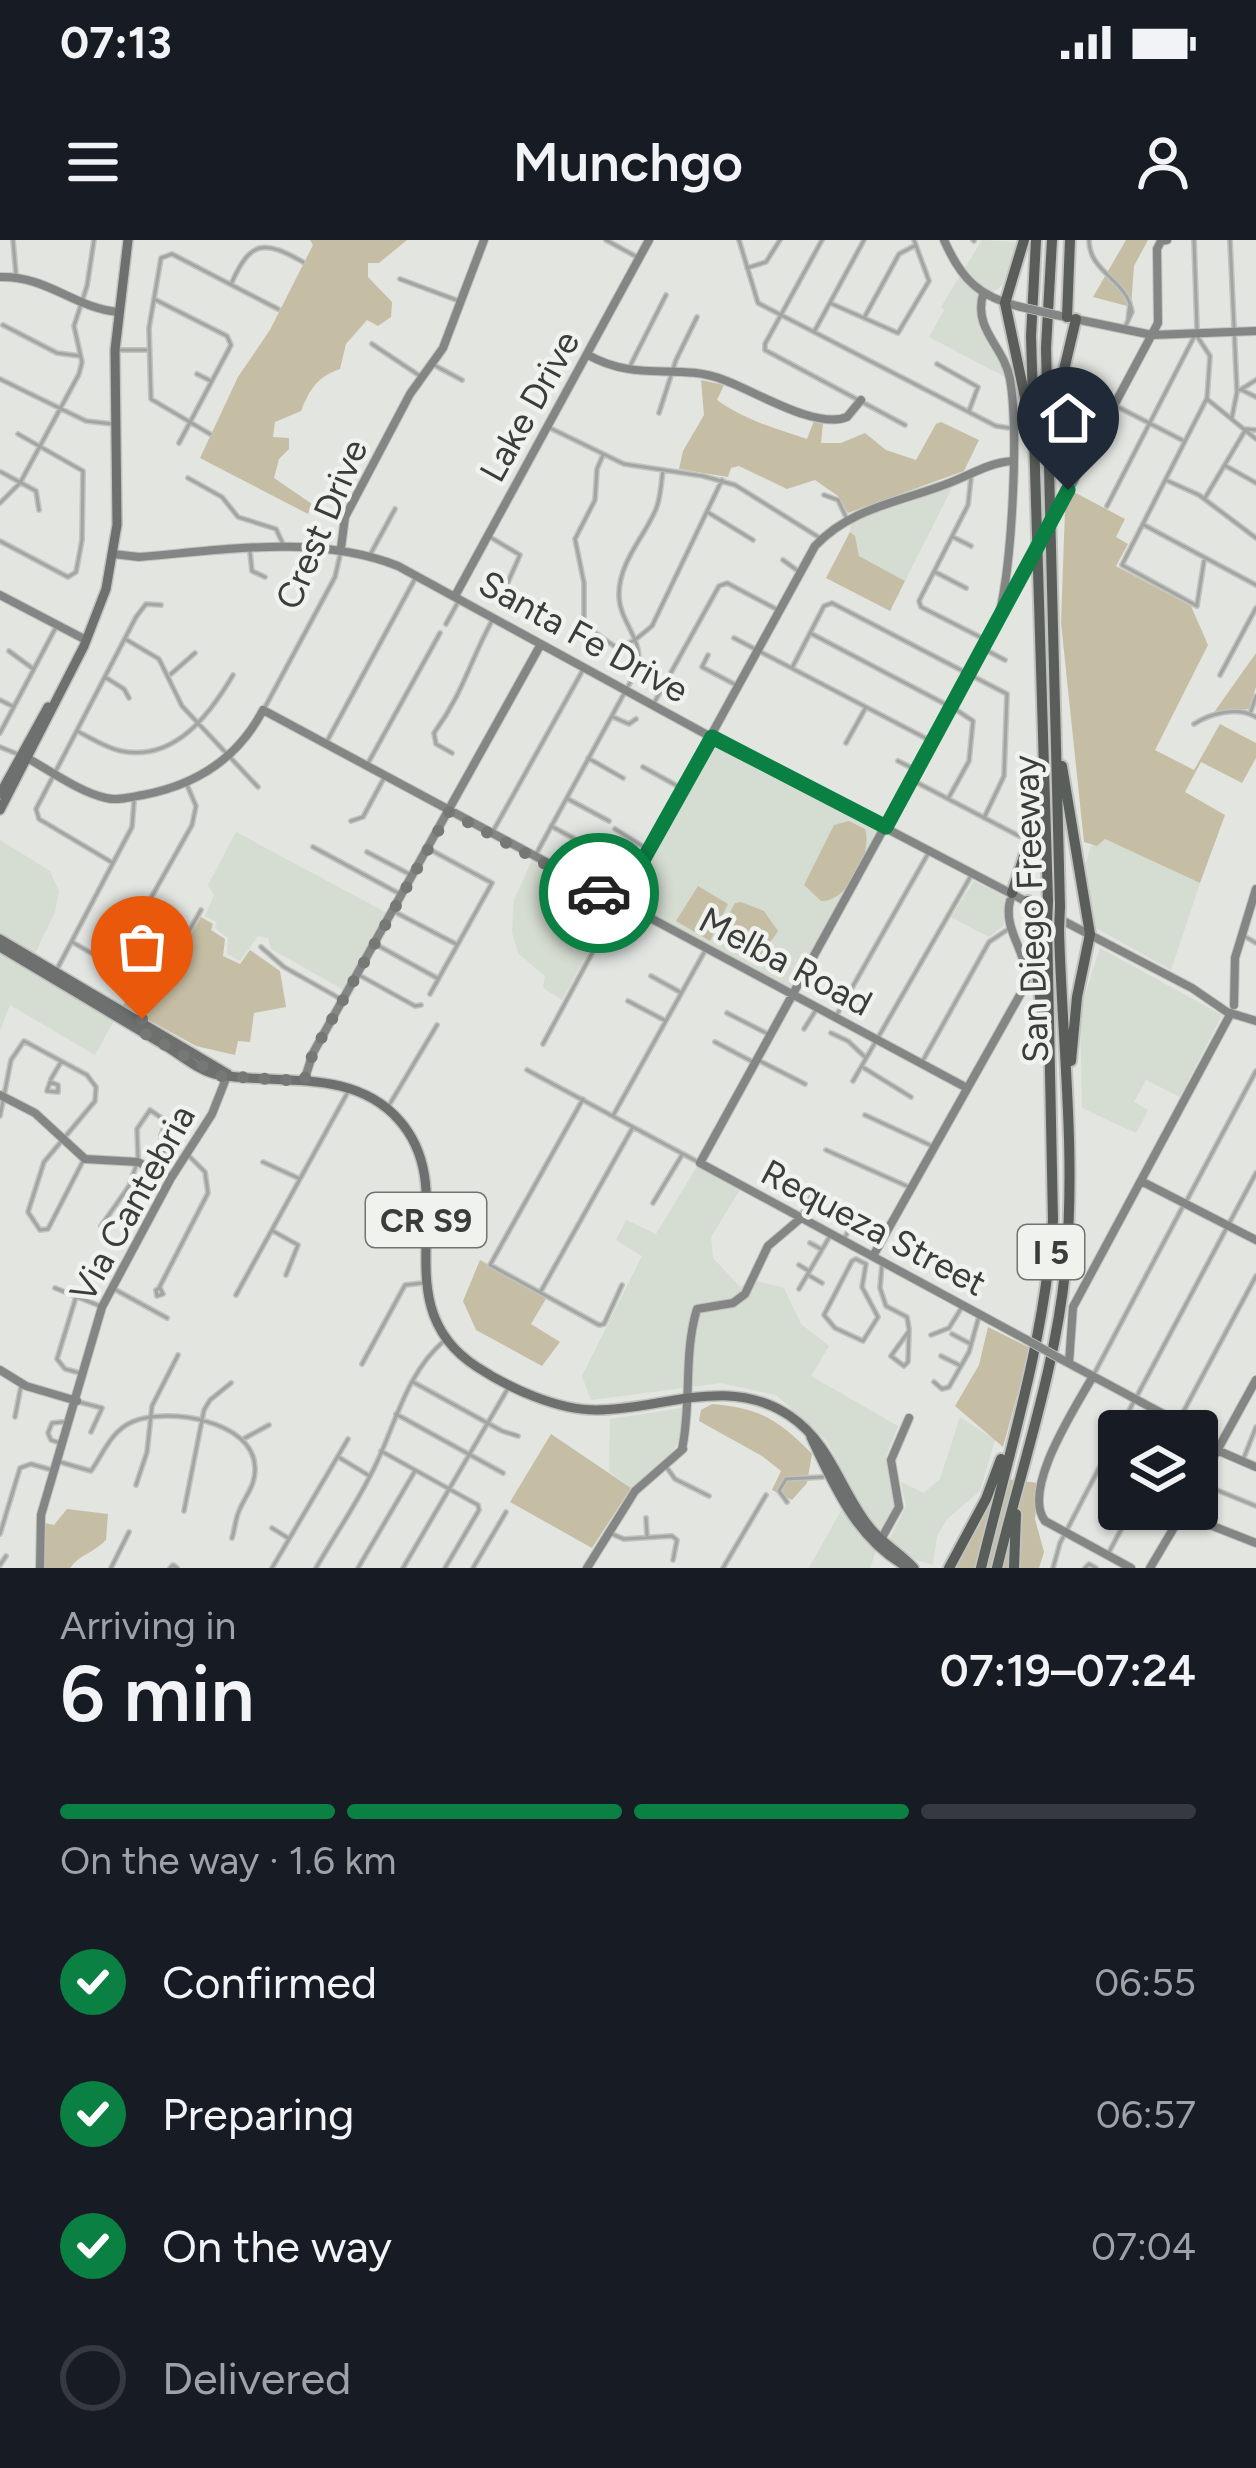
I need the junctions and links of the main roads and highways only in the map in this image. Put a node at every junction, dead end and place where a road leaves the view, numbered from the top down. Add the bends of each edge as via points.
1 (128, 240) edge
2 (1024, 240) edge
3 (1044, 240) edge
4 (1070, 240) edge
5 (1033, 447) junction
6 (1050, 481) junction
7 (1053, 692) junction
8 (56, 698) junction
9 (1042, 750) junction
10 (24, 757) junction
11 (1049, 773) junction
12 (0, 794) edge
13 (0, 811) edge
14 (1011, 897) road end
15 (1028, 901) road end
16 (1053, 927) junction
17 (1, 945) edge
18 (54, 975) junction
19 (1065, 1048) junction
20 (1050, 1060) junction
21 (1066, 1088) junction
22 (1039, 1399) junction
23 (809, 1432) junction
24 (1013, 1435) junction
25 (879, 1543) junction
26 (912, 1568) edge
27 (949, 1568) edge
28 (989, 1568) edge
29 (1014, 1568) edge

1 - 8 main road via 115,350 113,554 101,606
2 - 5 highway via 1005,303
3 - 5 highway, San Diego Freeway / I 5 via 1030,320
3 - 6 highway, San Diego Freeway / I 5
3 - 11 highway
4 - 6 highway via 1072,311
5 - 9 highway, San Diego Freeway / I 5
6 - 7 highway, San Diego Freeway / I 5
7 - 11 highway, San Diego Freeway / I 5
7 - 21 highway via 1090,934
8 - 10 main road
8 - 10 main road
9 - 11 highway, San Diego Freeway / I 5
9 - 14 highway via 1031,832
10 - 12 main road
10 - 13 main road
11 - 16 highway, San Diego Freeway / I 5, bridge
15 - 20 highway
16 - 19 highway, San Diego Freeway / I 5
16 - 20 highway, San Diego Freeway / I 5
17 - 18 main road, CR S9
17 - 18 main road, CR S9
18 - 23 main road, CR S9 via 213,1073 350,1088 387,1108 424,1166 430,1308 447,1339 481,1370 588,1410 726,1394 756,1399
19 - 21 highway, San Diego Freeway / I 5
19 - 28 highway via 1059,1282
20 - 24 highway, San Diego Freeway / I 5 via 1050,1268
20 - 28 highway via 1059,1216 1053,1279
21 - 22 highway, San Diego Freeway / I 5 via 1066,1262
22 - 28 highway, San Diego Freeway / I 5
22 - 29 highway
23 - 25 main road
23 - 25 main road via 856,1523
24 - 27 highway
24 - 28 highway, San Diego Freeway / I 5
25 - 26 main road

